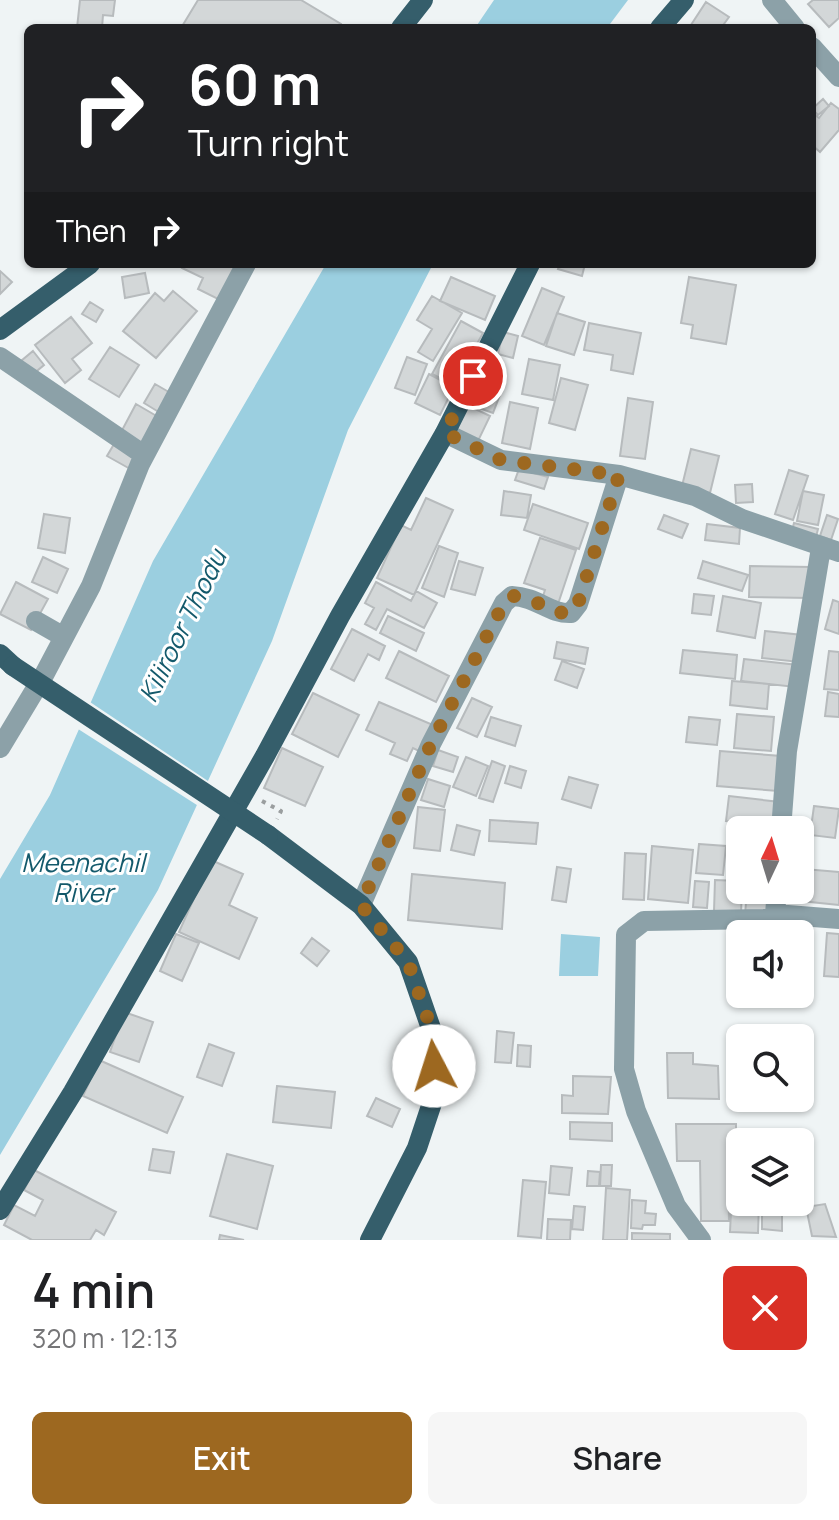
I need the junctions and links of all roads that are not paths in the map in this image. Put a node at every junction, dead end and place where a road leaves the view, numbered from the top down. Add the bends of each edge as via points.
1 (423, 0) edge
2 (684, 0) edge
3 (772, 0) edge
4 (404, 24) edge
5 (663, 24) edge
6 (792, 24) edge
7 (816, 51) edge
8 (839, 77) edge
9 (85, 268) edge
10 (244, 268) edge
11 (528, 268) edge
12 (0, 330) edge
13 (0, 357) edge
14 (445, 433) junction
15 (144, 455) junction
16 (619, 475) junction
17 (830, 550) edge
18 (36, 621) dead end
19 (64, 637) junction
20 (7, 660) edge
21 (0, 748) edge
22 (782, 816) edge
23 (776, 904) edge
24 (361, 905) junction
25 (775, 914) junction
26 (839, 919) edge
27 (0, 1210) edge
28 (370, 1240) edge
29 (701, 1240) edge

1 - 4 main road
2 - 5 main road
3 - 6 street
7 - 8 street
9 - 12 main road
10 - 15 street
11 - 14 main road
13 - 15 street
14 - 16 street via 501,460
14 - 27 main road via 230,820
15 - 19 street via 91,586
16 - 17 street via 695,496
16 - 24 street via 571,613 560,614 529,597 512,596 504,603 431,744
17 - 22 street via 787,751
18 - 19 street
19 - 21 street
20 - 24 main road, bridge via 268,835
23 - 25 street
24 - 28 main road via 408,962 434,1037 435,1094 417,1148
25 - 26 street
25 - 29 street via 755,920 644,921 626,935 624,1069 676,1206

